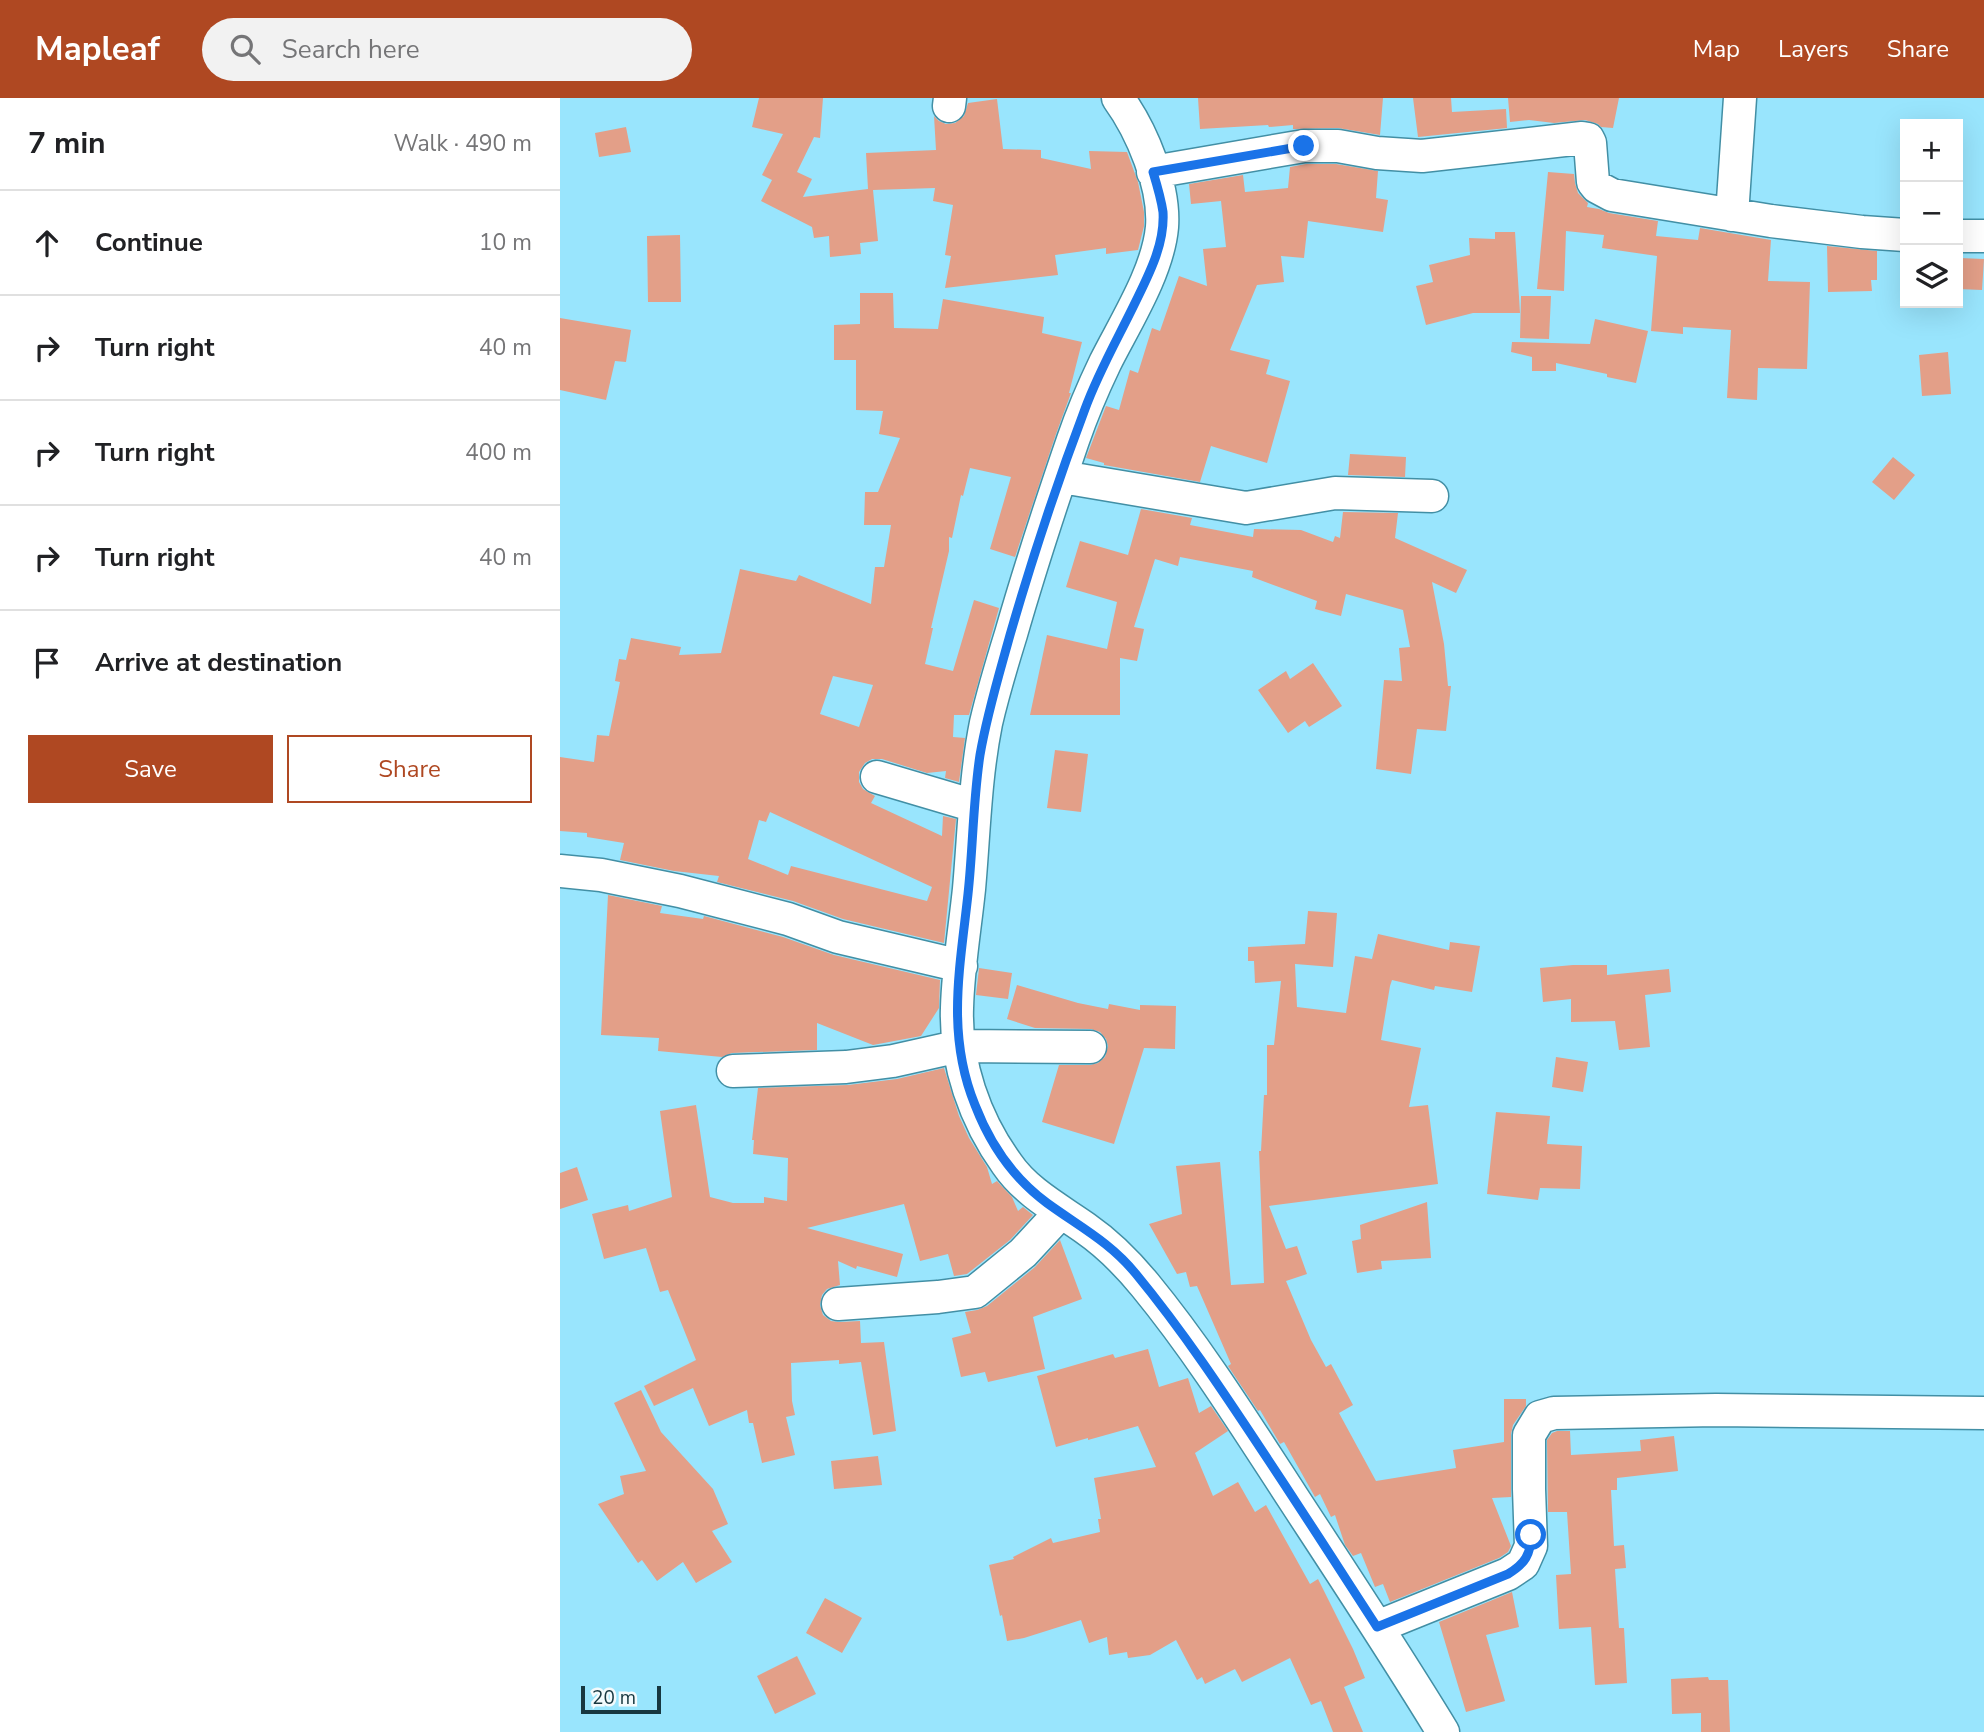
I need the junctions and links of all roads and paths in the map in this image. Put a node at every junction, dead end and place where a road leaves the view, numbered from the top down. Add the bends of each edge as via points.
1 (1118, 98) edge
2 (1740, 98) edge
3 (1153, 172) junction
4 (1732, 215) junction
5 (1900, 235) edge
6 (1963, 236) edge
7 (1984, 236) edge
8 (1062, 477) junction
9 (1432, 496) dead end
10 (877, 777) dead end
11 (975, 806) junction
12 (560, 872) edge
13 (961, 966) junction
14 (960, 1046) junction
15 (1090, 1047) dead end
16 (733, 1071) dead end
17 (1061, 1212) junction
18 (838, 1304) dead end
19 (1984, 1413) edge
20 (1377, 1627) junction
21 (1443, 1732) edge

1 - 3 street via 1138,128
2 - 4 street
3 - 4 street via 1304,146 1422,156 1582,138 1590,143 1593,182 1612,195
3 - 8 street via 1163,211 1160,245 1092,389
4 - 5 street
6 - 7 street
8 - 9 street via 1246,508 1335,493
8 - 11 street via 1027,578 988,717
10 - 11 street
11 - 13 street
12 - 13 street via 680,891 838,937
13 - 14 street
14 - 15 street
14 - 16 street via 846,1067
14 - 17 street via 974,1104 1000,1154 1019,1179
17 - 18 street via 1023,1253 975,1292
17 - 20 street via 1113,1249 1169,1314
19 - 20 street via 1554,1413 1540,1418 1529,1435 1531,1546 1523,1564
20 - 21 street

